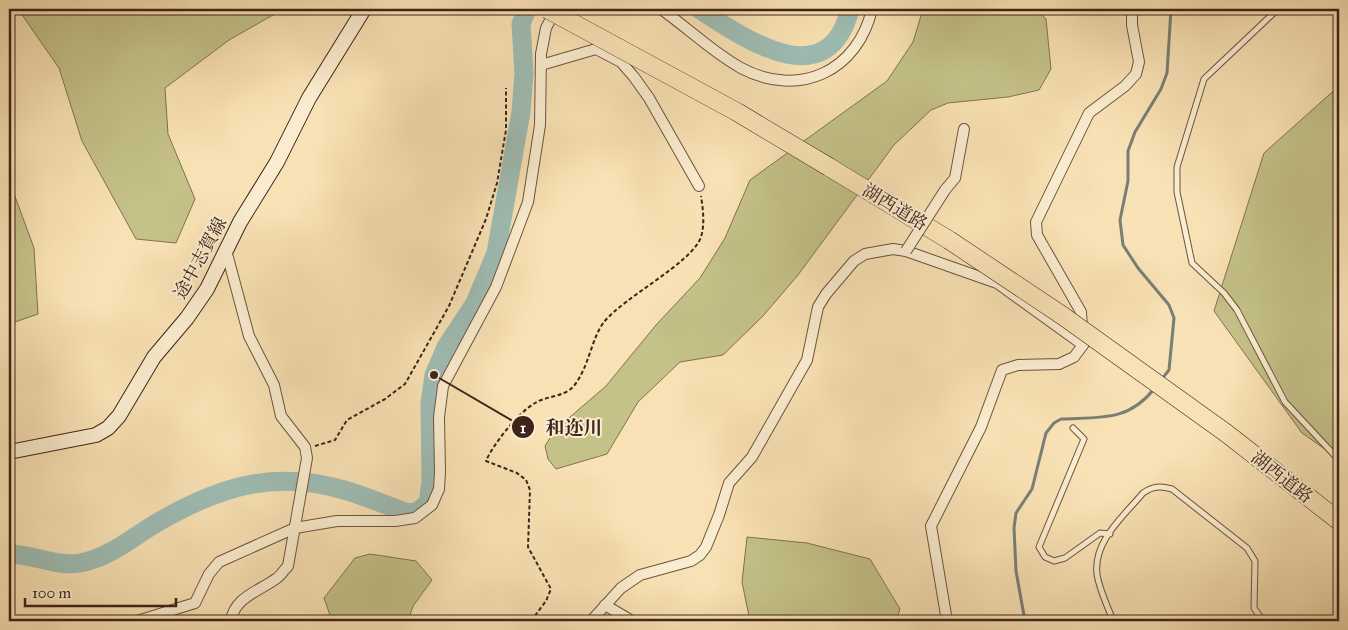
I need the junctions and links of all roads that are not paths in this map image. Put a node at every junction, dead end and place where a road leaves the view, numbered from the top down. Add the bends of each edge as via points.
1 (364, 9) edge
2 (547, 9) edge
3 (557, 9) edge
4 (661, 9) edge
5 (872, 9) edge
6 (1132, 9) edge
7 (1278, 9) edge
8 (541, 65) junction
9 (964, 129) dead end
10 (700, 186) road end
11 (226, 250) junction
12 (906, 251) junction
13 (1083, 345) junction
14 (1073, 428) dead end
15 (1226, 433) junction
16 (9, 452) edge
17 (1339, 460) edge
18 (1339, 512) edge
19 (1339, 521) edge
20 (295, 528) junction
21 (1110, 534) junction
22 (605, 605) junction
23 (137, 621) edge
24 (231, 621) edge
25 (590, 621) edge
26 (632, 621) edge
27 (948, 621) edge
28 (1113, 621) edge
29 (1263, 621) edge

1 - 11 main road, 途中志賀線 via 309,98 277,162
2 - 15 highway, 湖西道路, bridge via 737,112 949,240 1063,316
3 - 8 street via 546,28
4 - 5 street via 742,69 766,77 807,79 837,66 860,43 868,29
6 - 13 street via 1139,62 1136,74 1090,113 1036,222 1037,235 1080,312
7 - 17 lane via 1204,79 1177,167 1178,192 1192,263 1224,293 1236,310 1285,402
8 - 10 street via 596,49 621,62 649,98
8 - 20 street via 540,125 528,202 496,287 443,386 438,417 440,480 432,505 415,518 337,521
9 - 12 street, bridge via 955,178
11 - 16 main road, 途中志賀線 via 207,289 163,344 119,416 108,428 96,436
11 - 20 street via 249,336 274,385 281,416 305,447 308,458
12 - 13 street via 997,283
12 - 22 street via 894,249 865,254 854,261 826,294 817,313 807,360 752,457 729,483 719,515 700,555 691,561 640,575
13 - 27 street via 1074,357 1059,364 1018,364 1002,370 981,427 931,526
14 - 21 lane via 1084,439 1039,547 1045,557 1054,561 1065,558 1100,532
15 - 18 highway, 湖西道路
15 - 19 highway, 湖西道路
20 - 23 street via 219,562 209,574 195,603
20 - 24 street via 288,566 277,578 239,604
21 - 28 lane via 1102,543 1097,574
21 - 29 lane via 1143,493 1160,486 1172,489 1247,548 1255,561 1254,608
22 - 25 street
22 - 26 street

